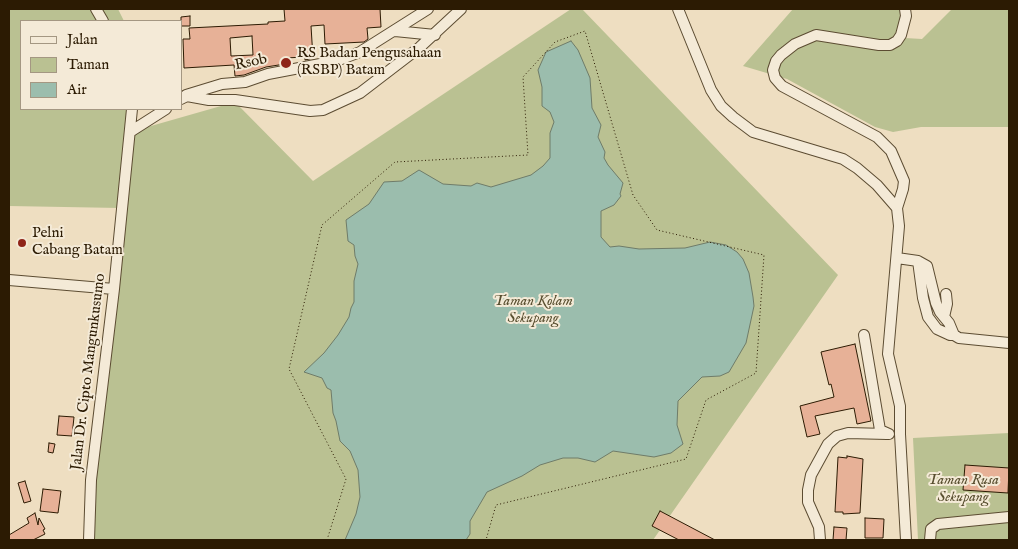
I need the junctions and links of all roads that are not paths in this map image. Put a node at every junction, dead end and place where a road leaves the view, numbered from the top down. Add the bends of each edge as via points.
1 (96, 9) edge
2 (428, 9) edge
3 (461, 9) edge
4 (678, 9) edge
5 (905, 9) edge
6 (102, 20) edge
7 (395, 30) junction
8 (435, 35) junction
9 (183, 95) edge
10 (132, 110) edge
11 (164, 110) edge
12 (130, 132) junction
13 (897, 208) junction
14 (897, 258) junction
15 (918, 261) junction
16 (9, 280) edge
17 (114, 288) junction
18 (946, 294) dead end
19 (944, 317) junction
20 (864, 334) dead end
21 (954, 336) junction
22 (1009, 343) edge
23 (887, 434) junction
24 (900, 434) junction
25 (1009, 517) edge
26 (90, 540) edge
27 (820, 540) edge
28 (906, 540) edge
29 (930, 540) edge

1 - 6 street
2 - 7 street, Rsob
3 - 8 street
4 - 13 street via 711,90 733,117 753,132 843,159 877,185
5 - 13 street via 902,35 890,45 816,35 795,44 781,55 773,70 782,86 877,137 891,151 904,181
7 - 8 street
7 - 9 street, Rsob via 360,52 336,61
8 - 9 street via 360,93 323,110
10 - 12 street, Jalan Dr. Cipto Mangunkusumo
11 - 12 street
12 - 17 street, Jalan Dr. Cipto Mangunkusumo
13 - 14 street
14 - 15 street
14 - 24 street via 888,354 900,406
15 - 19 street via 927,266 936,303
15 - 21 street via 928,317 937,329
16 - 17 street
17 - 26 street, Jalan Dr. Cipto Mangunkusumo via 91,480
18 - 19 street
19 - 21 street via 950,323
20 - 23 street via 880,430
21 - 22 street
23 - 24 street
23 - 27 street via 848,433 837,436 828,444 811,475 808,490 808,502 819,527
24 - 28 street
25 - 29 street via 938,524 931,528

